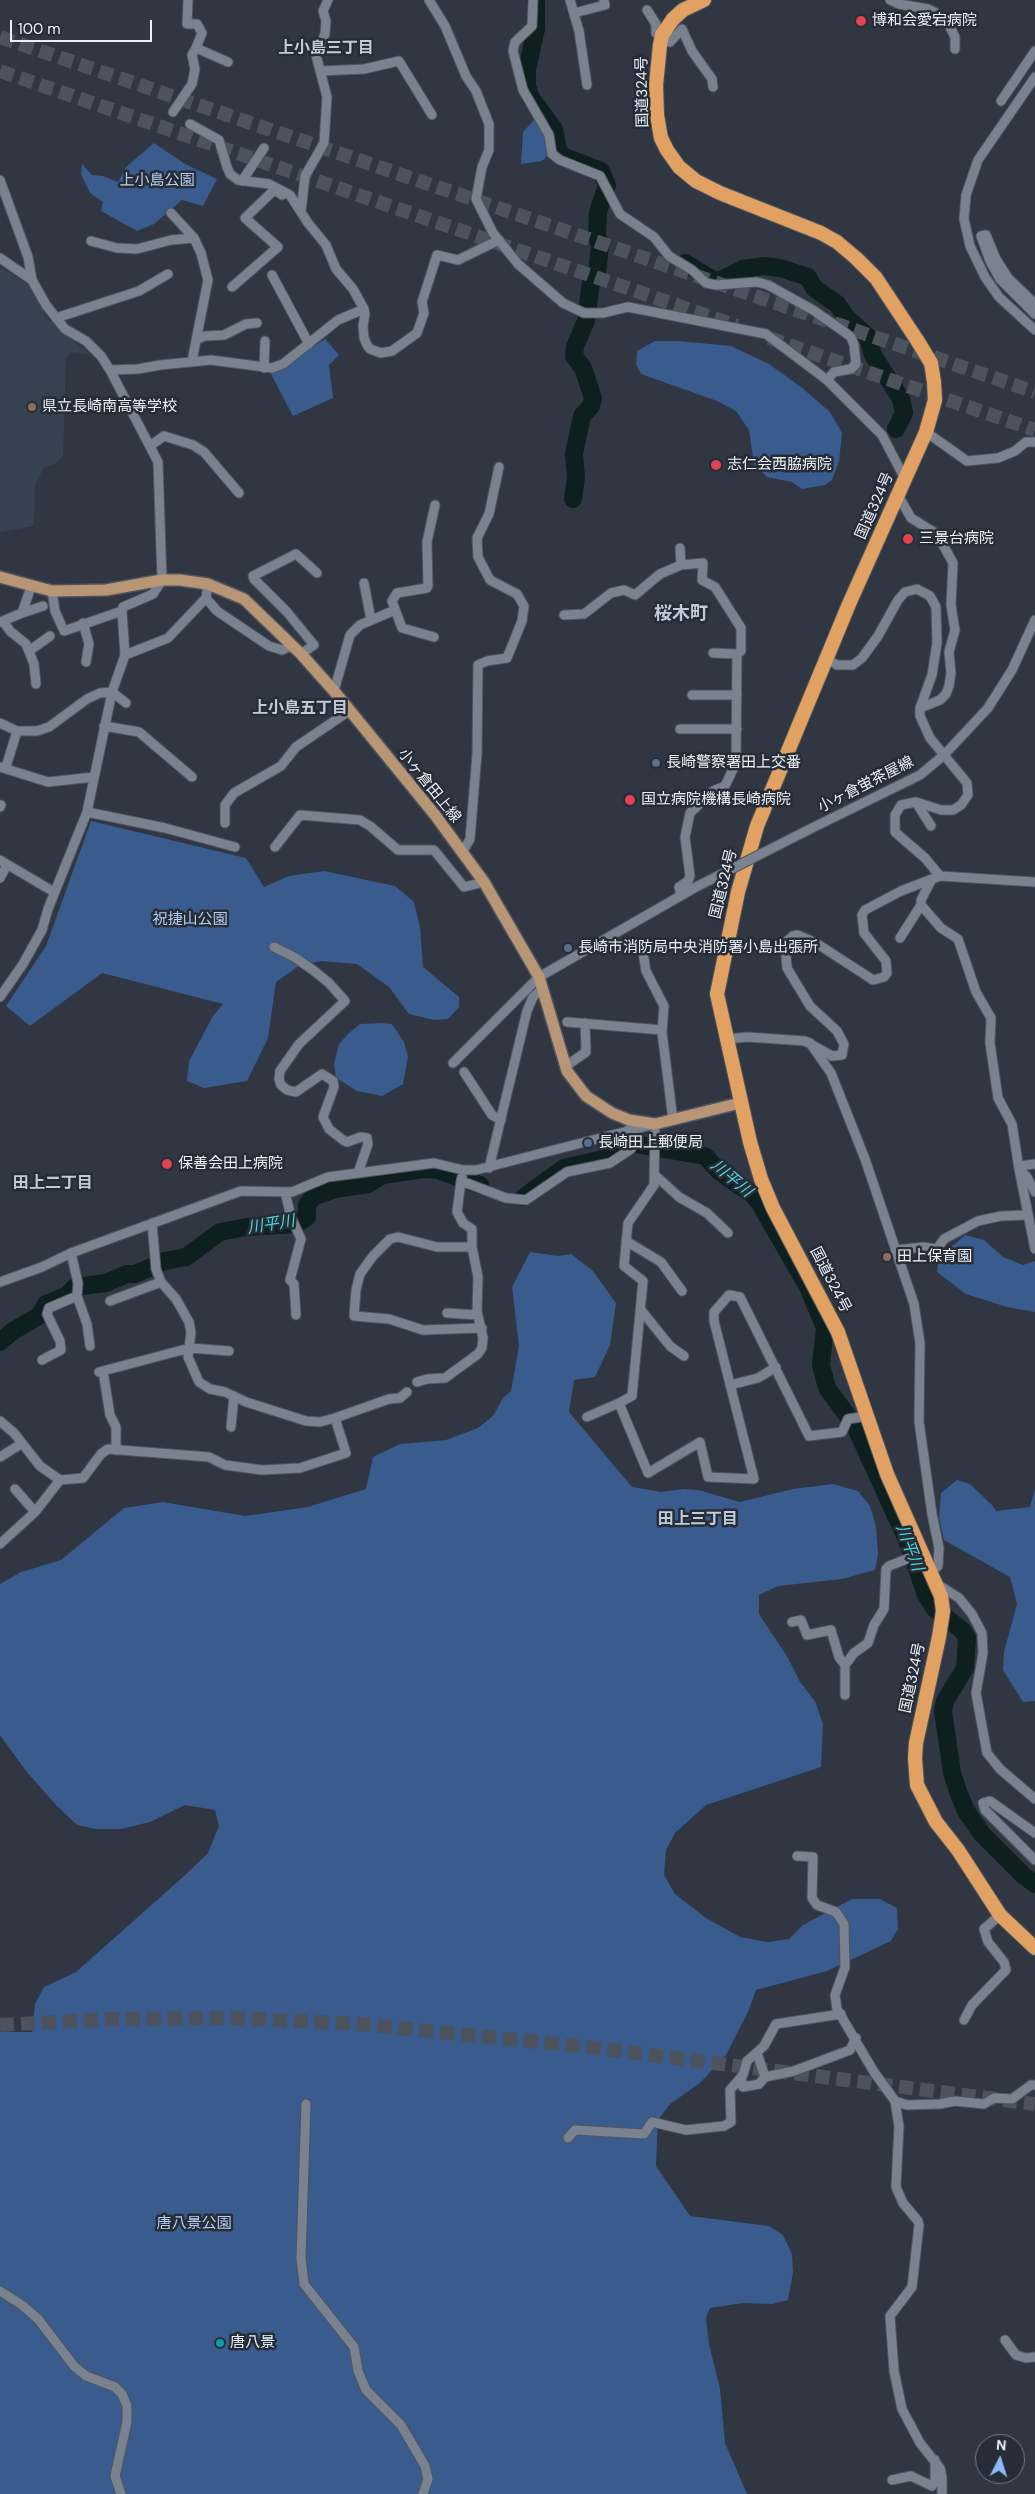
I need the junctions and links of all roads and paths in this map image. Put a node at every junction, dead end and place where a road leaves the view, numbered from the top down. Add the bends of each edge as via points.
1 (188, 0) edge
2 (328, 0) edge
3 (429, 0) edge
4 (533, 0) edge
5 (570, 0) edge
6 (604, 0) edge
7 (704, 0) edge
8 (890, 0) edge
9 (648, 10) dead end
10 (574, 13) junction
11 (662, 38) junction
12 (196, 48) junction
13 (955, 50) dead end
14 (1035, 51) edge
15 (228, 62) dead end
16 (320, 71) junction
17 (1035, 77) edge
18 (587, 85) dead end
19 (713, 87) dead end
20 (1001, 102) dead end
21 (173, 112) dead end
22 (432, 115) dead end
23 (190, 124) dead end
24 (264, 148) dead end
25 (0, 180) edge
26 (242, 181) junction
27 (171, 212) dead end
28 (301, 212) junction
29 (194, 238) junction
30 (499, 240) junction
31 (91, 241) dead end
32 (0, 258) edge
33 (168, 274) dead end
34 (272, 276) dead end
35 (32, 280) junction
36 (232, 287) dead end
37 (1035, 304) edge
38 (364, 309) junction
39 (1035, 314) edge
40 (56, 318) junction
41 (257, 324) dead end
42 (1035, 330) edge
43 (196, 340) junction
44 (265, 341) dead end
45 (309, 344) junction
46 (192, 361) junction
47 (264, 368) junction
48 (110, 370) junction
49 (827, 380) junction
50 (926, 432) junction
51 (1035, 442) edge
52 (150, 446) junction
53 (499, 467) dead end
54 (905, 479) junction
55 (239, 494) dead end
56 (898, 495) junction
57 (435, 505) dead end
58 (680, 548) dead end
59 (681, 565) junction
60 (317, 573) dead end
61 (0, 577) edge
62 (162, 580) junction
63 (364, 582) dead end
64 (208, 584) junction
65 (31, 587) junction
66 (52, 591) junction
67 (206, 598) junction
68 (43, 606) dead end
69 (122, 610) junction
70 (394, 610) junction
71 (22, 613) junction
72 (564, 614) dead end
73 (371, 620) junction
74 (1035, 620) edge
75 (2, 621) edge
76 (83, 623) junction
77 (50, 636) dead end
78 (434, 637) dead end
79 (297, 649) junction
80 (29, 651) junction
81 (713, 653) dead end
82 (736, 654) junction
83 (125, 655) junction
84 (827, 659) junction
85 (86, 662) dead end
86 (36, 684) dead end
87 (334, 691) junction
88 (112, 692) junction
89 (692, 695) dead end
90 (737, 696) junction
91 (126, 703) dead end
92 (920, 708) junction
93 (349, 711) junction
94 (0, 723) edge
95 (104, 726) junction
96 (680, 729) dead end
97 (737, 729) junction
98 (17, 730) junction
99 (944, 755) junction
100 (3, 767) edge
101 (94, 777) junction
102 (192, 778) dead end
103 (916, 802) junction
104 (87, 812) junction
105 (225, 823) dead end
106 (931, 826) dead end
107 (235, 847) dead end
108 (275, 847) dead end
109 (462, 851) junction
110 (4, 863) edge
111 (936, 877) junction
112 (0, 878) edge
113 (484, 882) junction
114 (1035, 882) edge
115 (54, 892) junction
116 (681, 895) junction
117 (921, 905) junction
118 (900, 938) dead end
119 (642, 946) dead end
120 (274, 947) dead end
121 (539, 977) junction
122 (542, 989) junction
123 (0, 997) edge
124 (567, 1022) dead end
125 (585, 1023) junction
126 (662, 1030) junction
127 (727, 1039) junction
128 (810, 1043) junction
129 (453, 1063) dead end
130 (566, 1066) junction
131 (464, 1072) dead end
132 (740, 1103) junction
133 (500, 1120) junction
134 (673, 1120) junction
135 (655, 1124) junction
136 (628, 1130) junction
137 (1035, 1164) edge
138 (489, 1168) junction
139 (1019, 1168) junction
140 (463, 1170) junction
141 (358, 1173) junction
142 (655, 1176) junction
143 (461, 1181) junction
144 (285, 1192) junction
145 (1035, 1192) edge
146 (1028, 1215) junction
147 (152, 1224) junction
148 (728, 1233) dead end
149 (626, 1241) junction
150 (472, 1247) junction
151 (1035, 1249) edge
152 (896, 1250) junction
153 (71, 1253) junction
154 (0, 1282) edge
155 (161, 1282) junction
156 (77, 1289) junction
157 (682, 1291) dead end
158 (110, 1301) dead end
159 (641, 1310) junction
160 (447, 1313) dead end
161 (296, 1315) dead end
162 (478, 1315) junction
163 (482, 1328) junction
164 (90, 1346) dead end
165 (190, 1348) junction
166 (229, 1351) dead end
167 (684, 1356) dead end
168 (42, 1360) dead end
169 (776, 1367) junction
170 (417, 1382) dead end
171 (730, 1385) junction
172 (407, 1392) dead end
173 (234, 1396) junction
174 (619, 1403) junction
175 (587, 1416) dead end
176 (868, 1416) junction
177 (335, 1418) junction
178 (0, 1421) edge
179 (231, 1427) dead end
180 (22, 1444) junction
181 (116, 1450) junction
182 (0, 1458) edge
183 (60, 1480) junction
184 (15, 1489) dead end
185 (35, 1512) junction
186 (2, 1539) edge
187 (922, 1553) junction
188 (934, 1577) junction
189 (792, 1622) dead end
190 (845, 1665) junction
191 (845, 1695) dead end
192 (1035, 1799) edge
193 (1035, 1833) edge
194 (797, 1856) dead end
195 (1035, 1860) edge
196 (1000, 1915) junction
197 (1035, 1948) edge
198 (841, 2014) junction
199 (964, 2020) dead end
200 (856, 2038) junction
201 (757, 2053) junction
202 (741, 2077) junction
203 (765, 2077) junction
204 (1035, 2085) edge
205 (894, 2101) junction
206 (306, 2104) dead end
207 (568, 2138) dead end
208 (0, 2292) edge
209 (1005, 2340) dead end
210 (1035, 2357) edge
211 (935, 2460) junction
212 (892, 2480) dead end
213 (121, 2494) edge
214 (423, 2494) edge
215 (942, 2494) edge

1 - 12 street via 186,24 197,24 202,33
2 - 16 street via 323,12 325,34 316,55
3 - 30 street via 486,112 489,150 476,199
4 - 49 street via 532,26 515,42 513,52 523,90 549,135 552,154 600,176 620,214 654,237 669,256 706,283 757,282 768,285 843,331 854,345 856,364 851,369 834,372
5 - 10 street
6 - 10 street via 605,5
7 - 11 highway via 678,14
8 - 13 street via 938,14 948,23 955,37
9 - 11 street via 656,24 656,33
10 - 18 street
11 - 19 street via 670,42 682,29 692,51 712,78
11 - 50 highway, 国道324号 via 656,85 657,115 666,150 696,181 821,233 837,242 876,278 930,363 935,400
12 - 15 street
12 - 21 street via 192,55 195,69 192,84
14 - 20 street
16 - 22 street via 364,68 399,61
16 - 28 street via 327,97 324,143 305,176
17 - 42 street via 978,160 966,195 964,220 970,246 985,277 999,297
23 - 26 street via 219,140 230,174
24 - 26 street
25 - 35 street via 28,257
26 - 28 street via 269,184 283,190
27 - 29 street
28 - 36 street via 296,214 289,201 276,191 245,218 278,247
28 - 38 street via 326,245 336,269
29 - 31 street via 137,249
29 - 43 street via 208,280
30 - 38 street via 458,260 437,255 422,302 424,313 417,333 392,351 381,354 367,345
30 - 49 street via 535,281 563,303 587,313 628,307 766,334
32 - 35 street
33 - 40 street via 139,291
34 - 45 street
35 - 40 street
37 - 39 street via 1008,278 986,234 981,236 1000,279
38 - 45 street via 338,320
40 - 48 street via 65,329 86,341
41 - 43 street via 246,324 224,335
43 - 46 street
44 - 47 street
45 - 47 street via 283,364
46 - 47 street via 211,360
46 - 48 street
48 - 52 street
49 - 54 street via 882,435
50 - 51 street via 967,461 998,458 1026,442
50 - 54 highway, 国道324号
52 - 55 street via 164,436 193,445 204,452
52 - 62 street via 158,462
53 - 109 street via 490,514 477,538 478,557 490,580 517,594 524,606 522,621 507,658 478,665 472,820 470,839
54 - 56 highway, 国道324号
56 - 84 highway, 国道324号
56 - 92 street via 911,518 937,534 953,563 951,605 955,630 949,652 949,686 940,700
57 - 70 street via 427,542 428,586 397,593 392,601
58 - 59 street
59 - 72 street via 660,574 635,595 624,590 611,593 584,614
59 - 82 street via 703,563 702,580 715,587 741,628 741,651
60 - 79 street via 296,554 253,576 314,645
61 - 65 main road, 小ヶ倉田上線
62 - 64 main road, 小ヶ倉田上線
62 - 66 main road, 小ヶ倉田上線 via 106,590
62 - 69 street via 153,594 122,607
63 - 73 street
64 - 67 street
64 - 79 main road, 小ヶ倉田上線 via 244,599
65 - 66 main road, 小ヶ倉田上線
65 - 71 street
66 - 76 street via 55,611 64,631
67 - 79 street via 217,611 269,646 282,650
67 - 83 street via 168,638
68 - 71 street
69 - 76 street
69 - 83 street
70 - 73 street
70 - 78 street via 402,628
71 - 75 street
73 - 87 street via 350,634
74 - 99 street, 小ヶ倉蛍茶屋線 via 1012,670 988,708
75 - 80 street
76 - 85 street via 89,644
77 - 80 street
79 - 87 main road, 小ヶ倉田上線
80 - 86 street
81 - 82 street
82 - 90 street
83 - 88 street
84 - 92 street via 837,665 853,665 878,636 902,595 908,590 925,592 934,600 938,624 932,675
84 - 127 highway, 国道324号 via 757,826 744,867 717,994
87 - 93 main road, 小ヶ倉田上線
88 - 91 street
88 - 95 street
88 - 98 street via 93,696 49,727 37,731
89 - 90 street
90 - 97 street
92 - 99 street via 923,726
93 - 105 street via 296,747 281,766 234,792 225,806
93 - 109 main road, 小ヶ倉田上線
94 - 98 street
95 - 101 street
95 - 102 street via 139,732
96 - 97 street
97 - 116 street via 736,763 730,780 690,813 685,836 690,876 679,887
98 - 100 street
99 - 103 street via 967,783 966,801 947,811
99 - 116 street, 小ヶ倉蛍茶屋線, bridge via 920,775
100 - 101 street via 48,782
101 - 104 street
103 - 106 street
103 - 111 street via 896,810 895,832
104 - 107 street
104 - 115 street
108 - 113 street via 300,815 360,820 398,850 434,850 464,887
109 - 113 main road, 小ヶ倉田上線
110 - 112 street
110 - 115 street
111 - 114 street
111 - 117 street
111 - 128 street via 901,890 865,910 862,915 864,932 886,962 884,977 873,980 798,935 787,940 787,968 810,1006 837,1032 844,1050 842,1055 835,1057
113 - 121 main road, 小ヶ倉田上線
115 - 123 street via 34,946
116 - 121 street
117 - 118 street
117 - 139 street via 941,928 958,939 976,992 991,1018 990,1043 998,1098 1012,1124
119 - 126 street via 646,971 664,1006
120 - 141 street via 313,970 345,1001 299,1044 280,1071 279,1079 287,1090 296,1092 322,1074 333,1080 334,1087 323,1118 330,1129 347,1142 367,1138
121 - 122 main road, 小ヶ倉田上線
121 - 129 street
122 - 130 main road, 小ヶ倉田上線
122 - 133 street via 533,997 527,1011
124 - 125 street
125 - 126 street
125 - 130 street via 586,1052
126 - 134 street
127 - 128 street via 754,1037
127 - 132 highway, 国道324号
128 - 152 street via 831,1073 866,1159
130 - 135 main road, 小ヶ倉田上線 via 580,1089 596,1104 629,1120
131 - 133 street via 492,1115
132 - 134 main road, 小ヶ倉田上線
132 - 176 highway, 国道324号 via 767,1194 838,1332
133 - 138 street
134 - 135 main road, 小ヶ倉田上線
135 - 136 street
135 - 142 street
136 - 138 street
136 - 143 street via 631,1150 610,1163 567,1172 526,1200 506,1198
137 - 139 street
138 - 140 street
139 - 145 street
139 - 146 street
140 - 141 street via 434,1163
140 - 143 street
141 - 144 street via 328,1177
142 - 148 street via 680,1197 707,1213
142 - 149 street via 654,1185 628,1223
143 - 150 street via 457,1212 462,1222 472,1229
144 - 147 street via 241,1191
144 - 161 street via 301,1239 290,1280 294,1284
146 - 151 street
146 - 152 street via 978,1221 944,1240 937,1248
147 - 153 street
147 - 155 street via 155,1264
149 - 157 street via 661,1262
149 - 159 street via 624,1266 643,1282
150 - 162 street via 478,1277
150 - 163 street via 437,1247 398,1237 390,1239 360,1274 354,1316 389,1319 423,1330
152 - 188 street via 914,1304 920,1343 919,1422 939,1548
153 - 154 street
153 - 156 street
155 - 158 street
155 - 165 street via 189,1322
156 - 164 street
156 - 168 street via 49,1308 47,1314 61,1350
159 - 167 street via 670,1346
159 - 174 street via 632,1396
160 - 162 street
162 - 163 street
163 - 170 street via 482,1348 478,1354 445,1378
165 - 166 street
165 - 173 street via 188,1357 198,1382
165 - 181 street via 101,1372 116,1428
169 - 171 street via 758,1378
169 - 171 street via 740,1297 729,1295 714,1312
169 - 176 street via 809,1436 842,1432 848,1419
171 - 174 street via 754,1479 708,1477 700,1442 648,1473
172 - 177 street via 400,1398
173 - 177 street via 306,1421
173 - 179 street
174 - 175 street
176 - 187 highway, 国道324号 via 887,1474
177 - 181 street via 346,1453 300,1468 262,1470 225,1464 209,1457
178 - 180 street
180 - 182 street
180 - 183 street via 40,1466
181 - 183 street via 108,1449 101,1454 84,1478
183 - 185 street
184 - 185 street
185 - 186 street
187 - 188 highway, 国道324号
187 - 190 street via 886,1569 884,1609 868,1643 854,1652
188 - 192 street via 958,1598 977,1621 982,1633 984,1653 976,1693 987,1753 1000,1769
188 - 196 highway, 国道324号 via 943,1611 916,1743 917,1784 936,1822
189 - 190 street via 802,1620 807,1635 832,1630 839,1657
190 - 191 street
193 - 195 street via 990,1801 983,1803 985,1810
194 - 198 street via 813,1857 812,1898 817,1905 836,1912 844,1924 845,1966 835,1998
196 - 197 highway, 国道324号
196 - 199 street via 984,1929 988,1942 1004,1962 1006,1970 972,2005
198 - 200 street
198 - 201 street via 776,2024
200 - 203 street via 850,2050 794,2071
200 - 205 street
201 - 202 street via 747,2061
201 - 203 street
202 - 203 street via 744,2087 759,2084
202 - 207 street via 730,2090 731,2122 724,2126 686,2130 652,2122 644,2134 575,2130
204 - 205 street via 1031,2084 1012,2099 994,2098 984,2104 955,2101 907,2105
205 - 211 street via 899,2126 896,2187 918,2225 914,2283 890,2316 894,2371 902,2409 920,2443
206 - 214 street via 301,2258 304,2284 354,2347 358,2371 366,2390 401,2425 425,2466 428,2479
208 - 213 street via 38,2319 74,2366 86,2376 106,2382 122,2394 127,2406 127,2422 115,2476
209 - 210 street via 1016,2354
211 - 212 street via 935,2482 932,2486 911,2476
211 - 215 street via 942,2477

